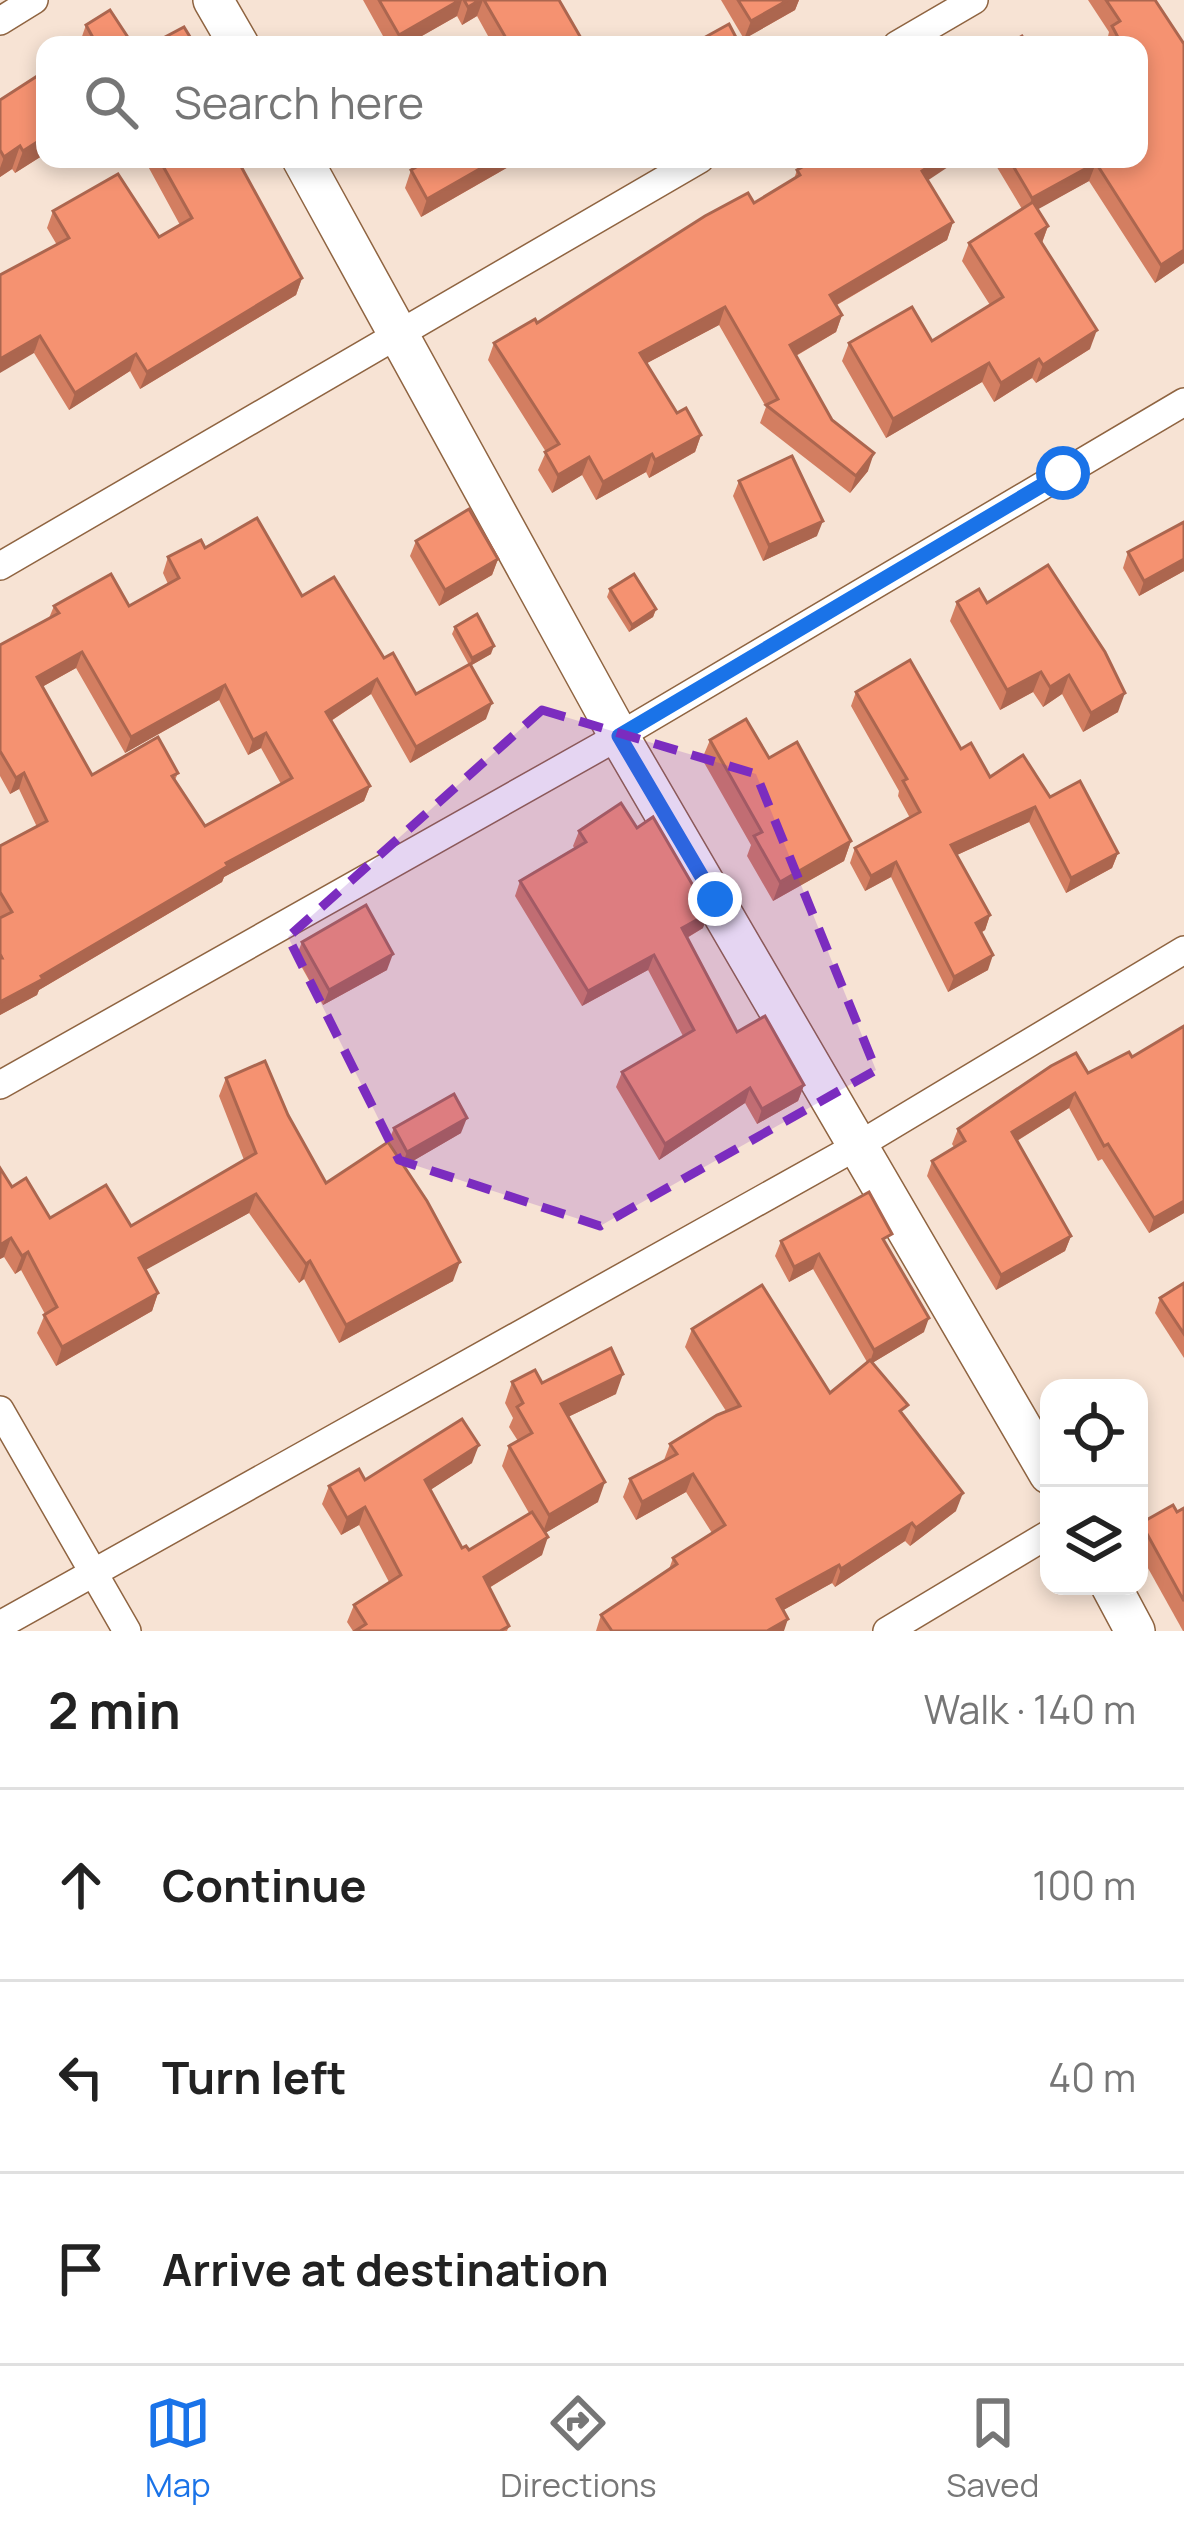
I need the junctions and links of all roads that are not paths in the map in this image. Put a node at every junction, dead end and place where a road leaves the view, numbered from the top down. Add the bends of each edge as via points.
1 (34, 0) edge
2 (213, 0) edge
3 (974, 0) edge
4 (0, 21) edge
5 (233, 36) edge
6 (912, 36) edge
7 (307, 168) edge
8 (684, 168) edge
9 (400, 333) junction
10 (1184, 402) edge
11 (0, 566) edge
12 (619, 736) junction
13 (1184, 950) edge
14 (0, 1085) edge
15 (859, 1145) junction
16 (0, 1410) edge
17 (1040, 1458) edge
18 (1040, 1539) edge
19 (94, 1573) junction
20 (1116, 1595) edge
21 (0, 1625) edge
22 (127, 1631) edge
23 (887, 1631) edge
24 (1135, 1631) edge

1 - 4 street
2 - 5 street
3 - 6 street
7 - 9 street
8 - 9 street
9 - 11 street
9 - 12 street
10 - 12 street
12 - 14 street
12 - 15 street
13 - 15 street
15 - 17 street
15 - 19 street
16 - 19 street
18 - 23 street
19 - 21 street
19 - 22 street
20 - 24 street

